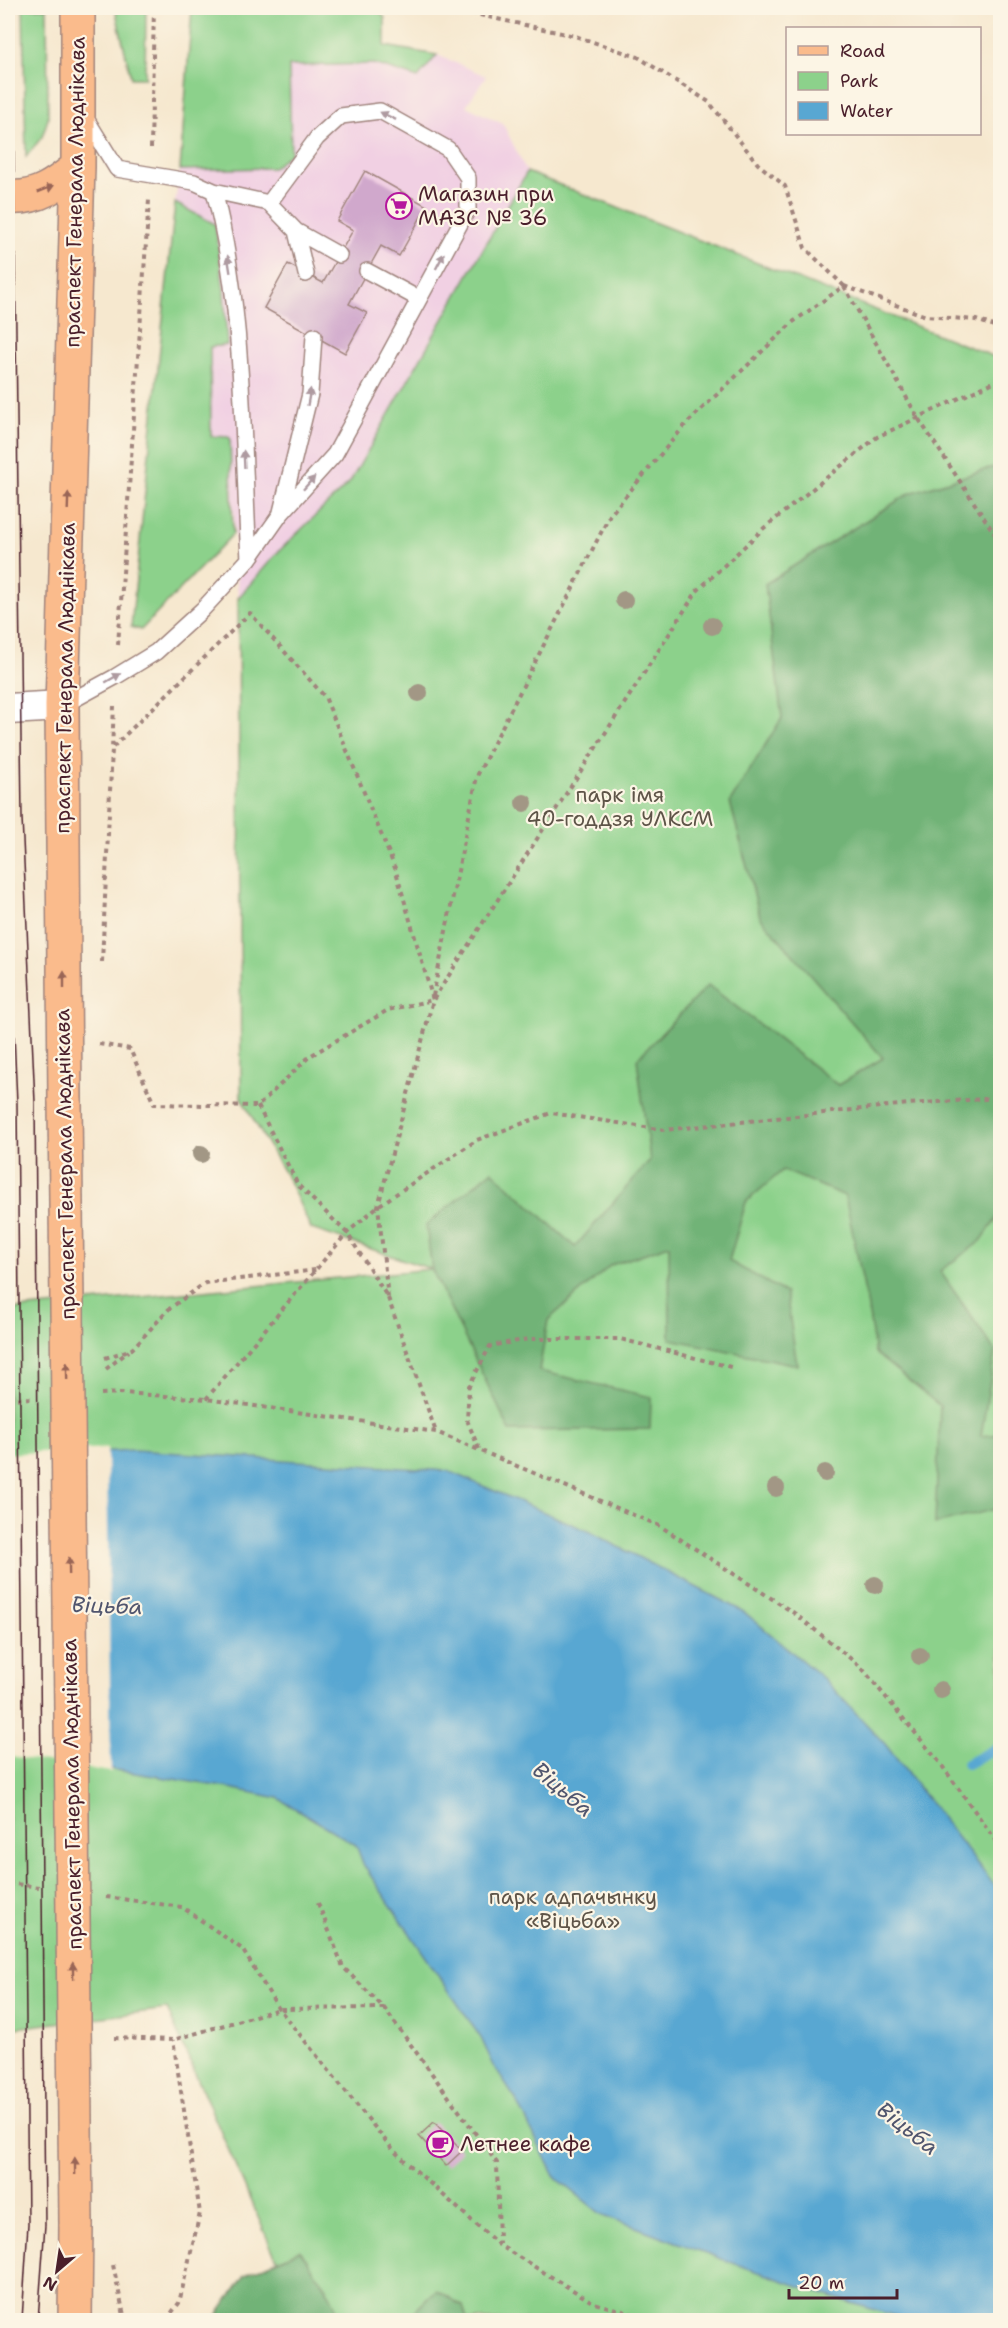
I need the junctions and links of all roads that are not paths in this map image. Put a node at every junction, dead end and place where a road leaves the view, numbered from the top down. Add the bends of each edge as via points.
1 (78, 8) edge
2 (79, 107) junction
3 (78, 167) junction
4 (214, 191) junction
5 (8, 197) edge
6 (269, 203) junction
7 (296, 231) junction
8 (339, 255) dead end
9 (367, 271) dead end
10 (306, 274) dead end
11 (419, 299) junction
12 (314, 336) dead end
13 (280, 515) junction
14 (249, 559) junction
15 (62, 706) junction
16 (8, 709) edge
17 (75, 2320) edge

1 - 2 main road, праспект Генерала Люднікава
2 - 3 main road, праспект Генерала Люднікава
2 - 4 lane via 117,169 194,182
5 -> 3 main road via 49,190
15 -> 3 main road, праспект Генерала Люднікава
4 - 6 lane
14 -> 4 lane via 236,302
6 - 7 lane
11 -> 6 lane via 468,209 468,178 448,149 380,111 341,116 317,138
7 - 8 lane
7 - 10 lane
9 - 11 lane
13 -> 11 lane via 336,454
13 -> 12 lane via 310,394
13 - 14 lane
15 -> 14 lane via 156,652
15 - 16 street
17 -> 15 main road, праспект Генерала Люднікава, bridge

